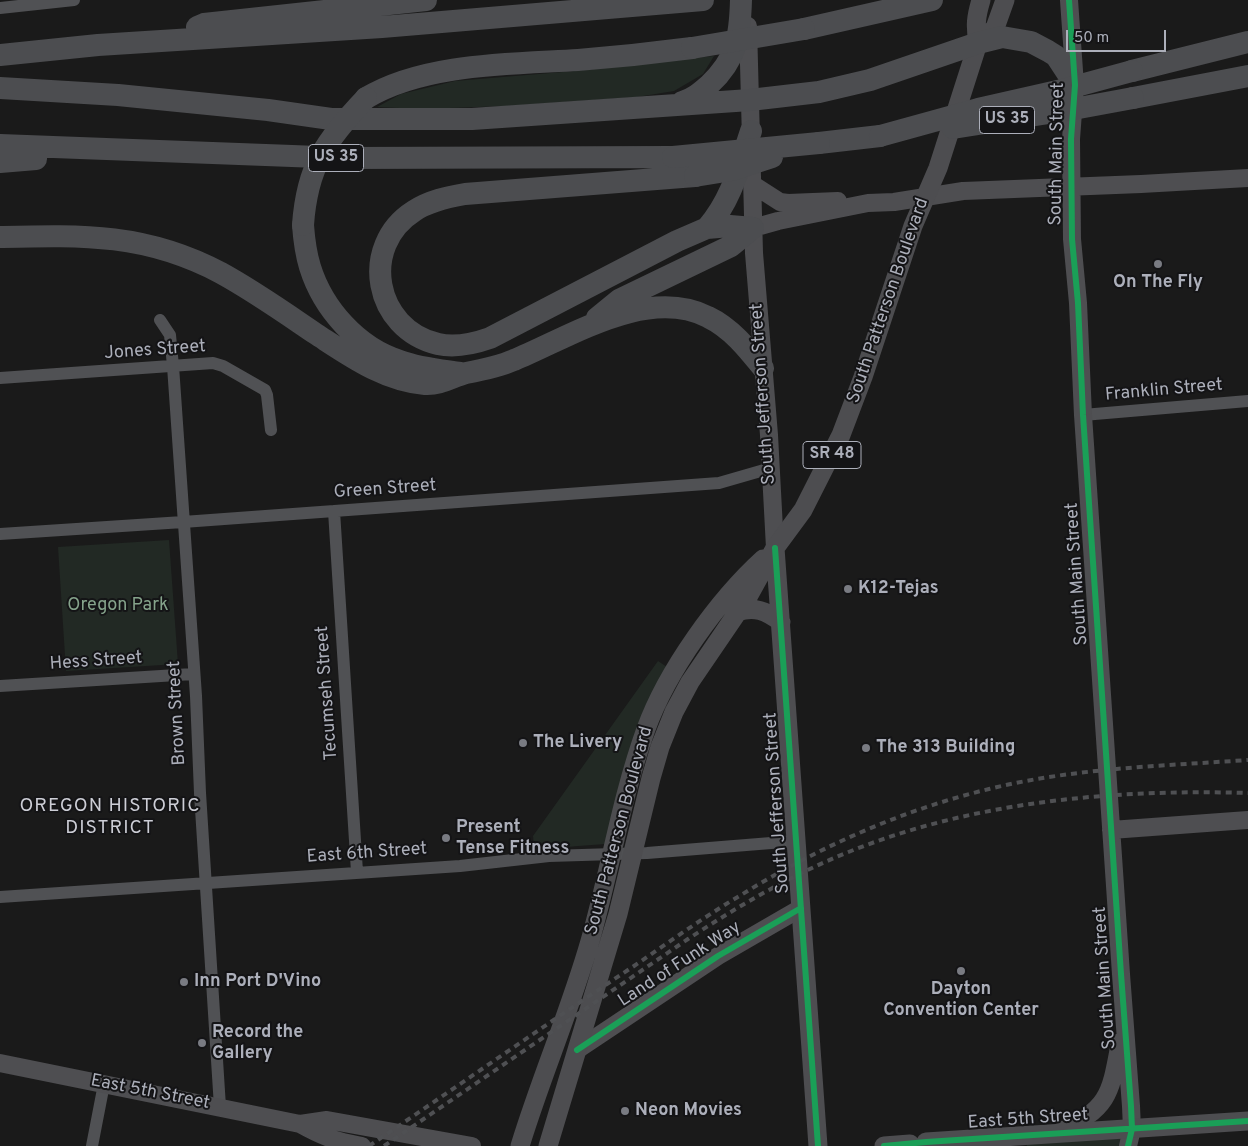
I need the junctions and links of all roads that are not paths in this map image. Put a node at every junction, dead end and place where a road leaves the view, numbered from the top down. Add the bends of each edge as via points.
1 (74, 0) edge
2 (426, 0) edge
3 (697, 0) edge
4 (741, 0) edge
5 (748, 0) edge
6 (932, 0) edge
7 (981, 0) edge
8 (1005, 0) edge
9 (1069, 0) edge
10 (0, 8) edge
11 (1248, 42) edge
12 (149, 43) junction
13 (978, 43) junction
14 (0, 55) edge
15 (1248, 76) edge
16 (1076, 85) junction
17 (0, 88) edge
18 (750, 100) junction
19 (672, 105) junction
20 (751, 131) junction
21 (880, 136) junction
22 (819, 143) junction
23 (0, 145) edge
24 (121, 150) junction
25 (0, 162) edge
26 (1248, 178) edge
27 (752, 184) junction
28 (1071, 186) junction
29 (926, 197) junction
30 (868, 203) junction
31 (707, 228) junction
32 (753, 228) junction
33 (0, 237) edge
34 (160, 320) dead end
35 (592, 323) junction
36 (173, 366) junction
37 (763, 368) junction
38 (463, 374) junction
39 (0, 378) edge
40 (1248, 401) edge
41 (1083, 415) junction
42 (271, 430) dead end
43 (770, 468) junction
44 (334, 511) junction
45 (183, 522) junction
46 (0, 534) edge
47 (775, 548) junction
48 (737, 612) junction
49 (781, 622) junction
50 (193, 674) junction
51 (0, 686) edge
52 (1248, 820) edge
53 (1111, 830) junction
54 (796, 842) junction
55 (612, 854) junction
56 (633, 854) junction
57 (357, 872) junction
58 (206, 883) junction
59 (0, 897) edge
60 (801, 908) junction
61 (1124, 1017) junction
62 (577, 1050) junction
63 (0, 1064) edge
64 (104, 1084) junction
65 (220, 1107) junction
66 (1248, 1121) edge
67 (300, 1124) junction
68 (1058, 1133) junction
69 (1130, 1137) edge
70 (92, 1146) edge
71 (362, 1146) edge
72 (472, 1146) edge
73 (520, 1146) edge
74 (548, 1146) edge
75 (818, 1146) edge
76 (884, 1146) edge
77 (1141, 1146) edge

1 - 10 street
2 - 12 highway via 204,24
3 - 12 highway
4 - 19 highway via 740,26 734,53 727,65 697,95
5 - 18 street, South Jefferson Street
6 - 38 highway, bridge via 804,29 692,48 454,70 404,80 366,98 338,127 318,159 306,196 303,225 310,266 330,307 358,339 398,361
7 - 13 main road, South Patterson Boulevard / SR 48 via 975,25
8 - 13 main road, South Patterson Boulevard via 995,28
9 - 16 street, South Main Street
11 - 21 highway, bridge via 978,108
12 - 14 highway
13 - 16 highway via 1002,37 1031,42 1056,56
13 - 18 highway via 852,84 813,93
13 - 29 main road, South Patterson Boulevard / SR 48
15 - 21 highway, US 35, bridge via 1004,120
16 - 28 street, South Main Street
17 - 19 highway via 118,95 332,119 472,119
18 - 19 highway
18 - 20 street, South Jefferson Street
20 - 27 street, South Jefferson Street
20 - 31 highway via 730,193
21 - 22 highway, US 35
22 - 24 highway, US 35, bridge via 673,157 345,158
22 - 31 highway, bridge via 732,170 696,176 465,194 431,202 414,210 392,233 384,248 380,279 389,308 411,332 425,340 456,346 490,338 677,240
23 - 24 highway, US 35
24 - 25 highway
26 - 28 street
27 - 30 street via 780,202 833,200
27 - 32 street, South Jefferson Street
28 - 29 street via 963,191
28 - 41 street, South Main Street
29 - 30 street
29 - 47 main road, South Patterson Boulevard / SR 48 via 913,226 842,434 803,510
30 - 32 street
31 - 32 highway
32 - 35 highway via 731,246 619,300
32 - 37 street, South Jefferson Street
33 - 38 highway via 106,237 169,251 230,278 353,358 397,379 428,384
34 - 36 street, Brown Street via 170,335
35 - 37 highway via 652,308 693,311 725,327
35 - 38 highway via 513,361
36 - 39 street, Jones Street
36 - 42 street, Jones Street via 213,363 265,390
36 - 45 street, Brown Street
37 - 43 street, South Jefferson Street
40 - 41 street, Franklin Street
41 - 53 street, South Main Street
43 - 44 street, Green Street via 719,483
43 - 47 street, South Jefferson Street
44 - 45 street, Green Street
44 - 57 street, Tecumseh Street
45 - 46 street, Green Street
45 - 50 street, Brown Street
47 - 48 main road, South Patterson Boulevard
47 - 49 main road, South Jefferson Street
47 - 55 main road, South Patterson Boulevard via 742,578 684,656 666,686 638,754
48 - 49 main road via 761,610
48 - 56 main road, South Patterson Boulevard via 694,675 674,712 650,778
49 - 54 main road, South Jefferson Street
50 - 51 street, Hess Street
50 - 58 street, Brown Street
52 - 53 street
53 - 61 street, South Main Street
54 - 56 street, East 6th Street
54 - 60 main road, South Jefferson Street
55 - 56 street, East 6th Street
55 - 57 street, East 6th Street
55 - 73 main road, South Patterson Boulevard via 589,944
56 - 62 main road, South Patterson Boulevard
57 - 58 street, East 6th Street
58 - 59 street, East 6th Street
58 - 65 street, Brown Street
60 - 62 street, Land of Funk Way via 718,956
60 - 75 main road, South Jefferson Street
61 - 68 street via 1115,1069 1103,1103
61 - 69 street, South Main Street
62 - 74 main road, South Patterson Boulevard
63 - 64 street, East 5th Street
64 - 65 street, East 5th Street
64 - 70 street
65 - 67 street, East 5th Street
66 - 69 main road, East 5th Street
67 - 71 street, East 5th Street via 321,1136
67 - 72 street, East 5th Street via 327,1120
68 - 69 main road, East 5th Street
68 - 76 main road, East 5th Street
69 - 77 street, South Main Street

